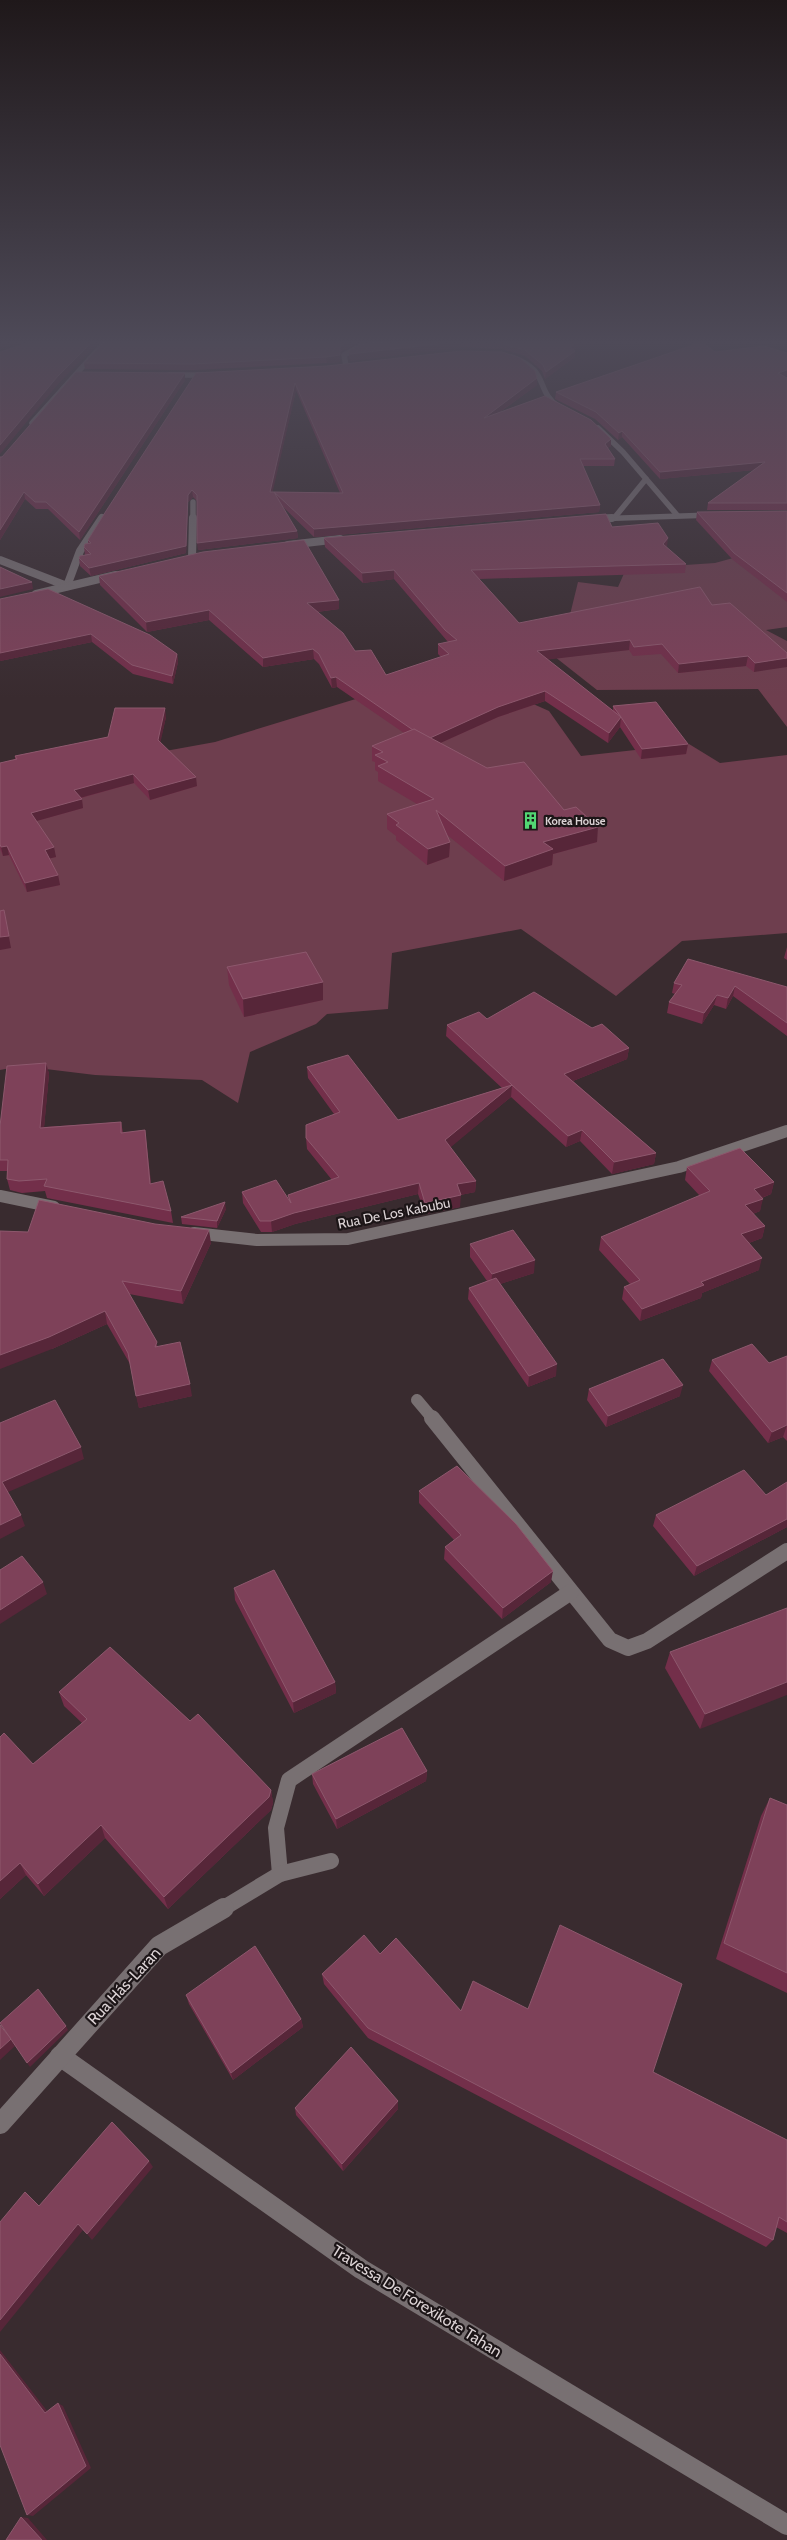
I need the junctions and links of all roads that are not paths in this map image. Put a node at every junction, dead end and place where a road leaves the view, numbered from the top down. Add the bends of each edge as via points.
1 (631, 462) edge
2 (646, 479) junction
3 (193, 502) edge
4 (106, 511) edge
5 (677, 515) junction
6 (725, 515) edge
7 (615, 517) junction
8 (587, 519) edge
9 (350, 538) edge
10 (282, 546) edge
11 (0, 560) edge
12 (183, 560) edge
13 (125, 573) edge
14 (68, 586) junction
15 (29, 595) edge
16 (787, 1131) edge
17 (0, 1196) edge
18 (66, 1210) edge
19 (179, 1232) edge
20 (417, 1400) dead end
21 (787, 1551) edge
22 (571, 1592) junction
23 (331, 1861) dead end
24 (280, 1874) junction
25 (60, 2056) junction
26 (0, 2124) edge
27 (787, 2525) edge

1 - 2 street
2 - 5 street
2 - 7 street
3 - 12 street via 195,558
4 - 14 street via 80,551
5 - 6 street
5 - 7 street
7 - 8 street
9 - 10 street
11 - 14 street
13 - 14 street
14 - 15 street
16 - 19 street, Rua De Los Kabubu via 679,1167 348,1240 258,1240
17 - 18 street
20 - 22 street
21 - 22 street via 647,1642 628,1648 610,1640
22 - 24 street via 290,1780 276,1828
23 - 24 street, Rua Hás-Laran
24 - 25 street, Rua Hás-Laran via 159,1946
25 - 26 street, Rua Hás-Laran
25 - 27 street, Travessa De Forexikote Tahan via 361,2269

